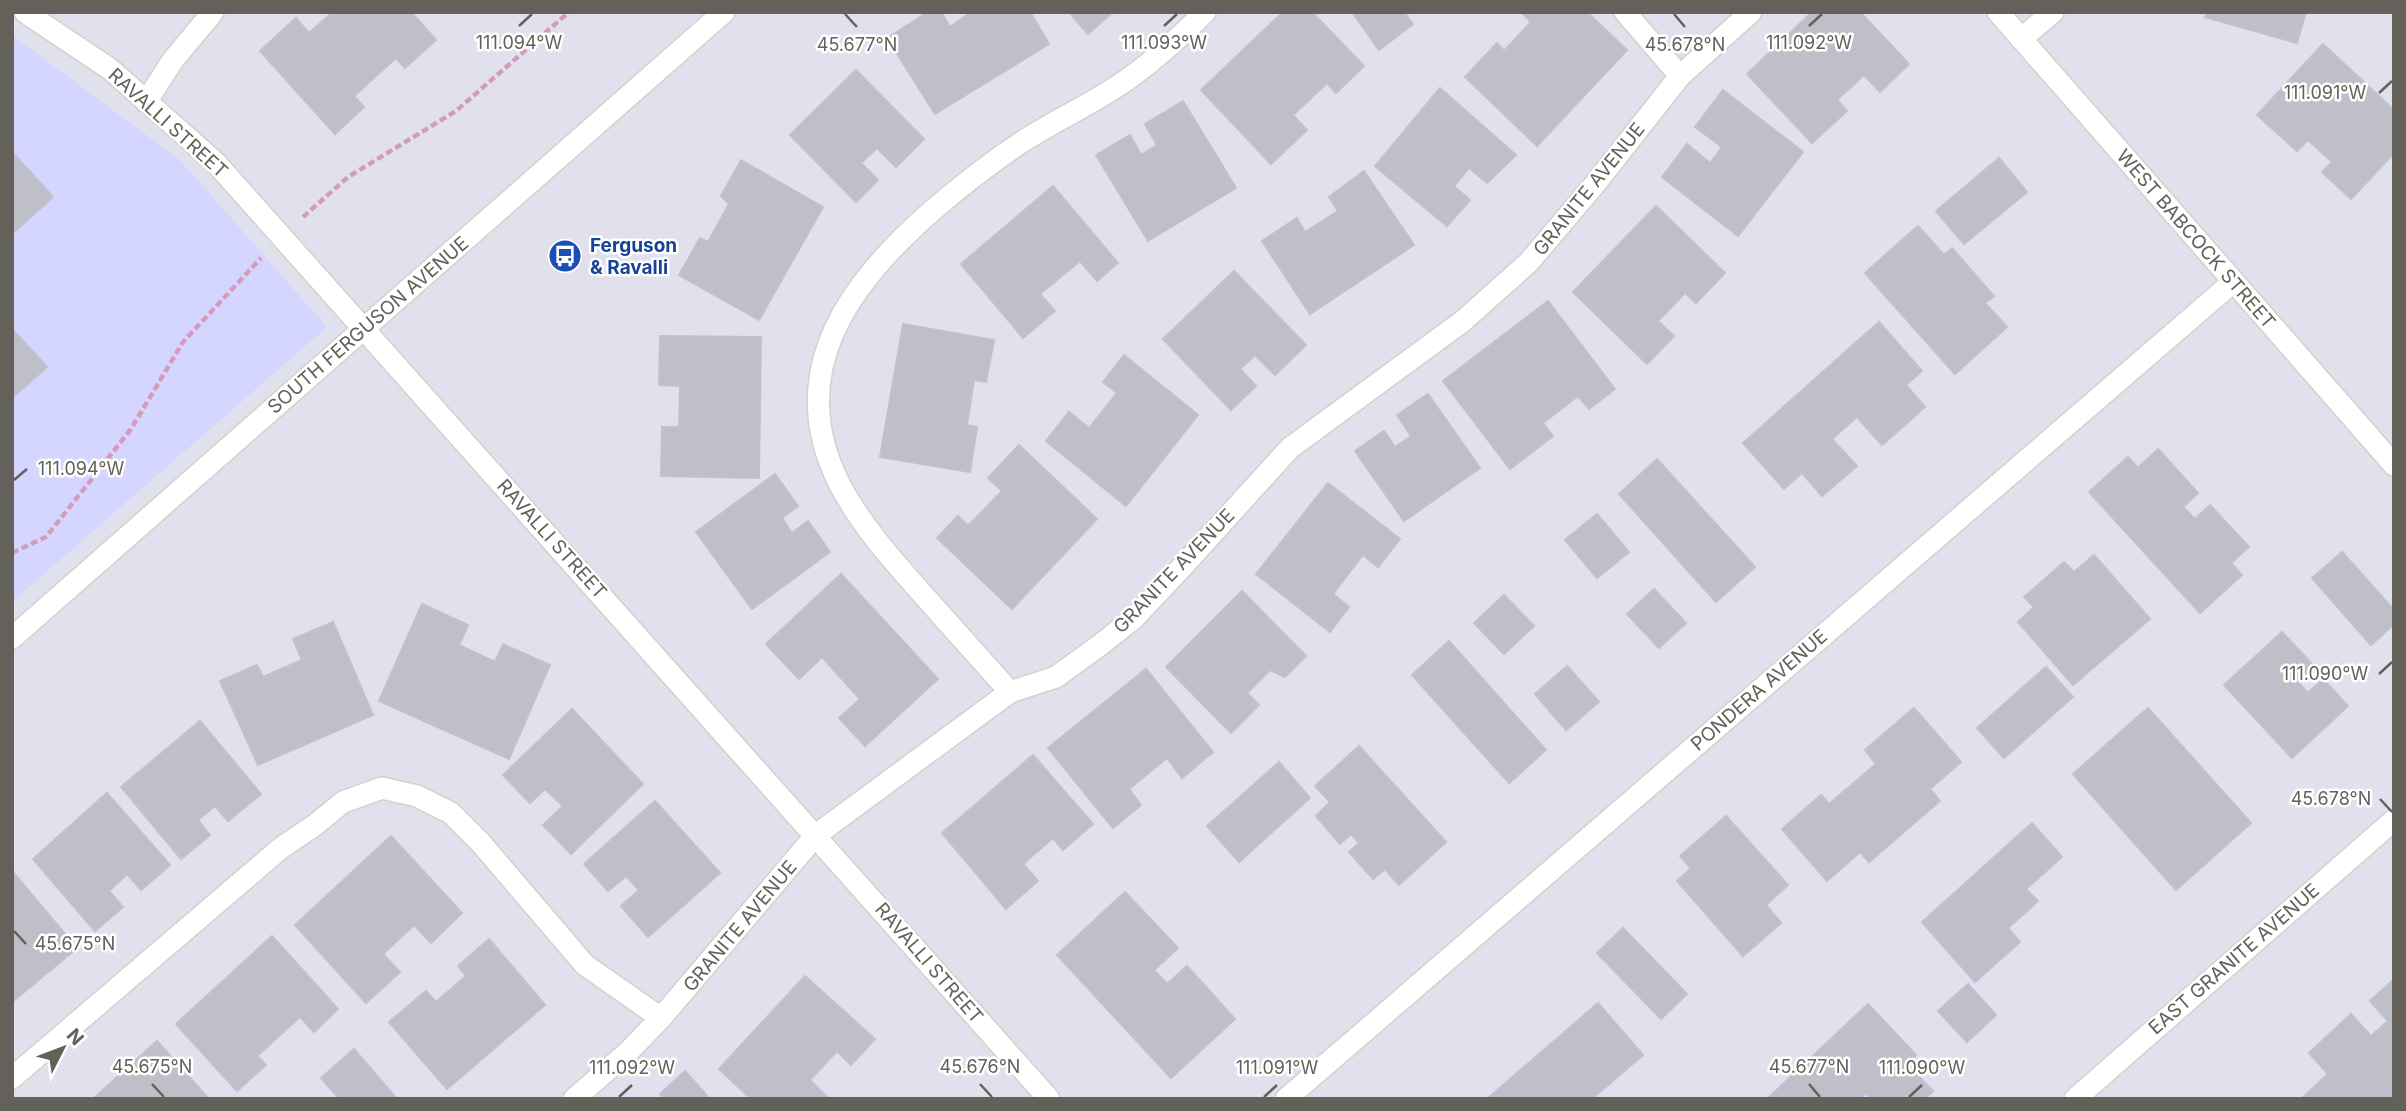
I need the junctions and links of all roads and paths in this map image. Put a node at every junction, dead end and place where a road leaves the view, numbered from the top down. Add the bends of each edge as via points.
1 (25, 12) edge
2 (213, 12) edge
3 (724, 12) edge
4 (1205, 12) edge
5 (1625, 12) edge
6 (1751, 12) edge
7 (1998, 12) edge
8 (2053, 12) edge
9 (2021, 39) junction
10 (1680, 76) junction
11 (146, 102) junction
12 (2233, 282) junction
13 (364, 328) junction
14 (2394, 465) edge
15 (12, 638) edge
16 (1010, 692) junction
17 (2394, 820) edge
18 (816, 835) junction
19 (661, 1018) junction
20 (12, 1078) edge
21 (573, 1099) edge
22 (1049, 1099) edge
23 (1286, 1099) edge
24 (2075, 1099) edge

1 - 11 street, RAVALLI STREET via 110,69
2 - 11 street
3 - 13 street, SOUTH FERGUSON AVENUE
4 - 16 street via 1174,43 1117,86 1025,140 898,241 858,287 829,341 818,401 821,430 839,482 882,549
5 - 10 street
6 - 10 street, GRANITE AVENUE
7 - 9 street, WEST BABCOCK STREET
8 - 9 street
9 - 12 street, WEST BABCOCK STREET
10 - 16 street, GRANITE AVENUE via 1529,262 1463,321 1290,448 1133,619 1056,677
11 - 13 street, RAVALLI STREET via 215,162
12 - 14 street, WEST BABCOCK STREET
12 - 23 street, PONDERA AVENUE
13 - 15 street, SOUTH FERGUSON AVENUE
13 - 18 street, RAVALLI STREET
16 - 18 street, GRANITE AVENUE
17 - 24 street, EAST GRANITE AVENUE
18 - 19 street, GRANITE AVENUE
18 - 22 street, RAVALLI STREET
19 - 20 street via 585,965 451,813 417,796 382,788 344,802 281,848
19 - 21 street, GRANITE AVENUE

